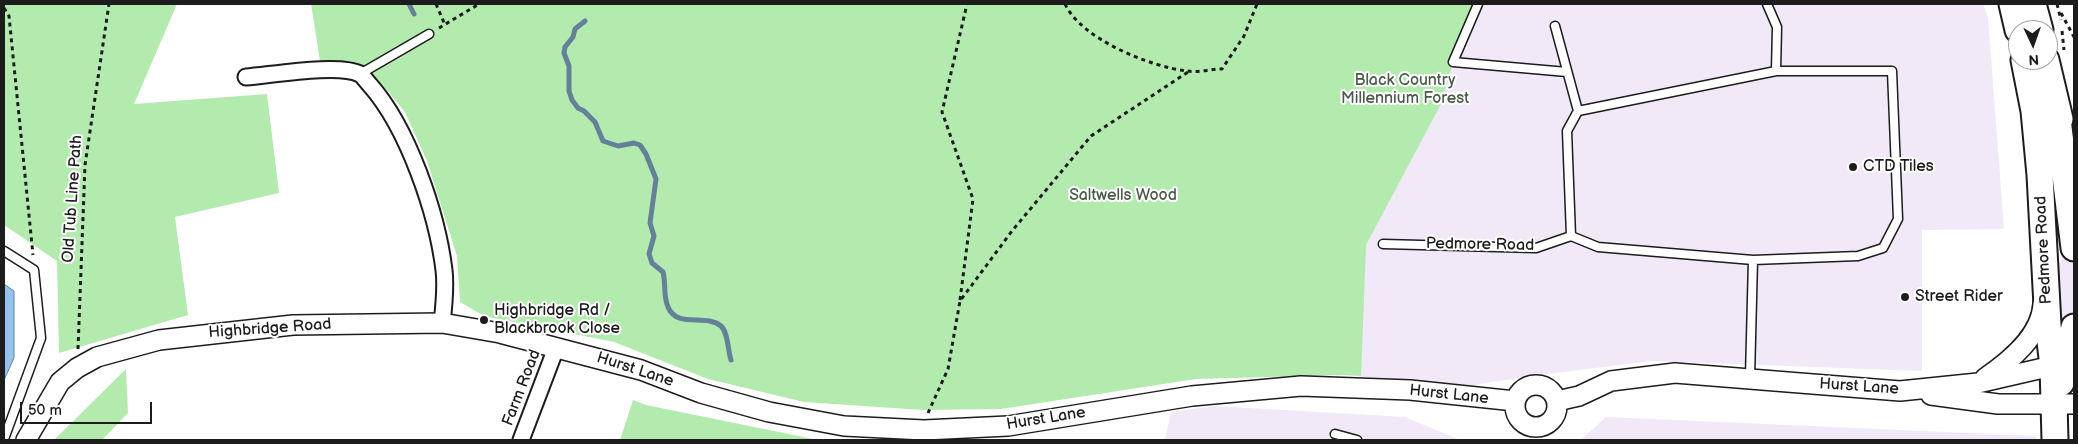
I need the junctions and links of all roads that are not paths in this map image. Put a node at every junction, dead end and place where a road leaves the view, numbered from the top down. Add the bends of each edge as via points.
1 (1478, 4) edge
2 (1767, 4) edge
3 (2012, 4) edge
4 (2033, 4) edge
5 (2016, 20) edge
6 (2037, 20) edge
7 (1555, 26) dead end
8 (429, 34) road end
9 (2026, 70) edge
10 (2048, 70) edge
11 (1776, 71) junction
12 (1567, 72) junction
13 (360, 74) junction
14 (246, 77) dead end
15 (2056, 103) junction
16 (1578, 111) junction
17 (2074, 129) edge
18 (2074, 184) edge
19 (1571, 236) junction
20 (1383, 244) dead end
21 (2074, 248) edge
22 (4, 251) edge
23 (1753, 260) junction
24 (2044, 275) junction
25 (442, 323) junction
26 (2074, 327) edge
27 (556, 348) junction
28 (2066, 366) edge
29 (1750, 377) junction
30 (1978, 382) junction
31 (1900, 391) junction
32 (1557, 401) junction
33 (1515, 402) junction
34 (2064, 404) edge
35 (1335, 434) dead end
36 (1538, 434) edge
37 (4, 439) edge
38 (26, 440) edge
39 (521, 440) edge
40 (1357, 440) edge
41 (2055, 440) edge

1 - 12 lane via 1453,62
2 - 11 lane via 1777,27
3 - 5 highway
4 - 6 highway
7 - 12 lane
8 - 13 lane
9 - 24 highway, Pedmore Road via 2034,111 2040,175
10 - 15 highway
11 - 16 lane
11 - 23 lane via 1892,71 1898,219 1883,248 1858,256
12 - 16 lane
13 - 14 street via 338,69
13 - 25 street via 378,93 396,121 414,160 431,212 444,271
15 - 17 highway
15 - 18 highway
15 - 21 highway
16 - 19 lane via 1567,131
19 - 20 lane, Pedmore Road via 1536,248
19 - 23 lane via 1598,246
22 - 37 lane via 34,270 41,338
23 - 29 lane
24 - 28 highway, Pedmore Road via 2048,325
24 - 30 street via 2042,314 2028,338 2006,364
25 - 27 street, Highbridge Road
25 - 38 street, Highbridge Road via 293,325 214,332 123,348 97,357 60,382
26 - 28 highway
27 - 33 street, Hurst Lane via 641,370 700,393 769,412 844,426 924,430 1008,426 1192,396 1300,386 1410,390
27 - 39 street, Farm Road
28 - 30 street, Hurst Lane
28 - 34 highway, Pedmore Road
29 - 31 street, Hurst Lane
29 - 32 street, Hurst Lane via 1675,372 1612,381
30 - 31 street, Hurst Lane
31 - 34 street via 1998,404
32 - 33 street via 1550,390 1537,385 1525,388
32 - 36 street via 1555,416
33 - 36 street via 1522,422
34 - 41 highway, Pedmore Road
35 - 40 lane

